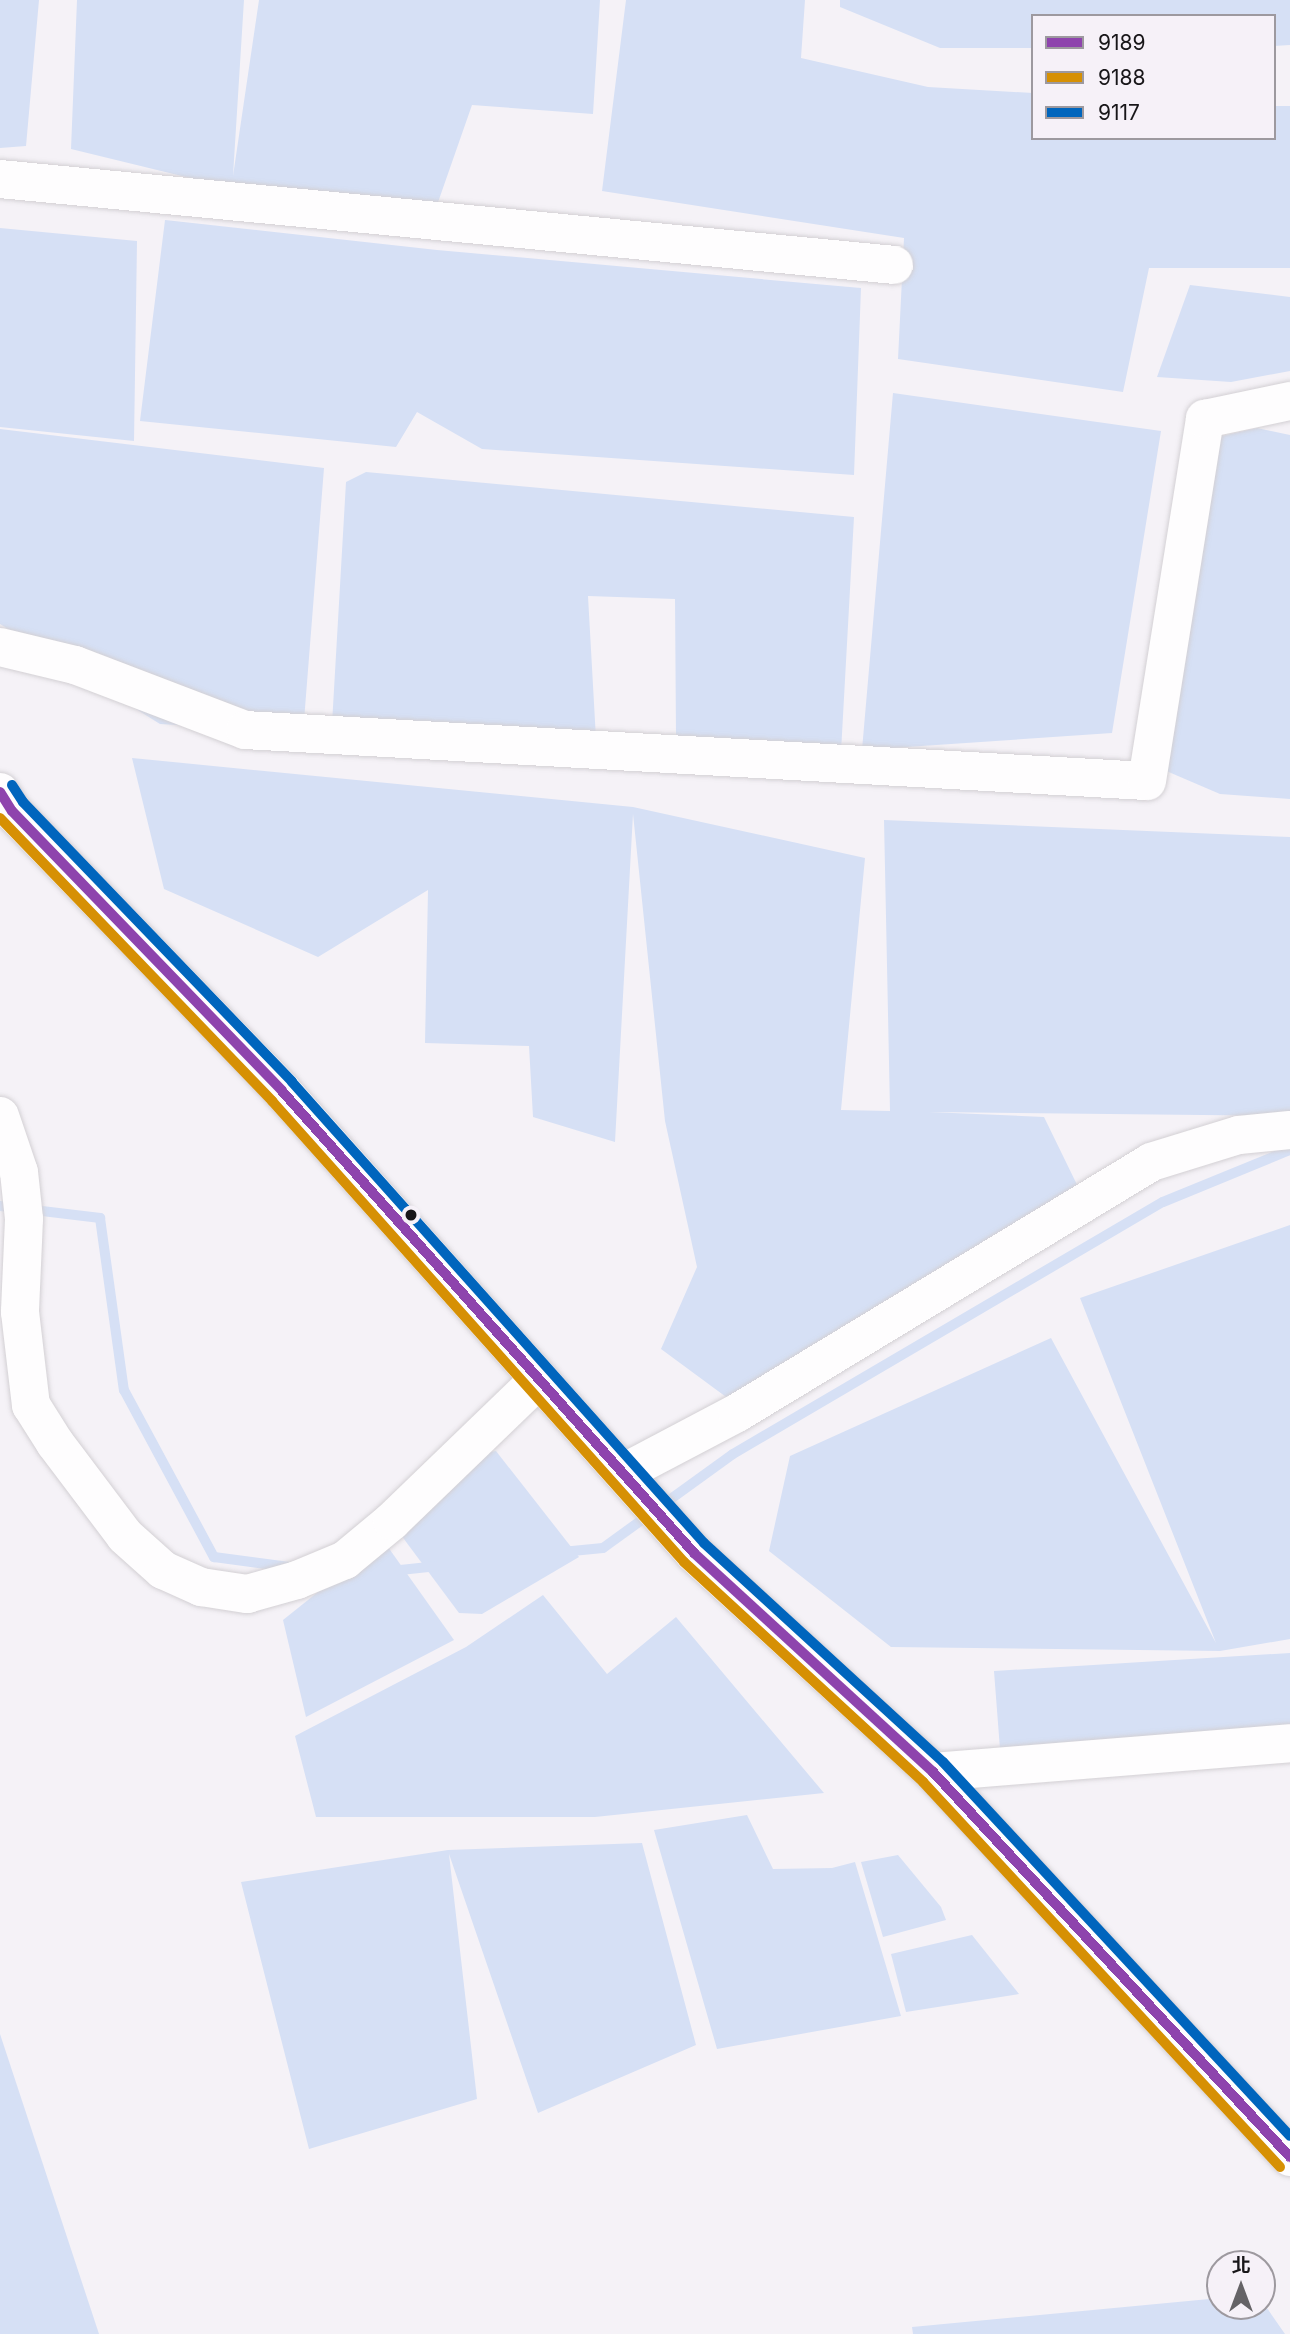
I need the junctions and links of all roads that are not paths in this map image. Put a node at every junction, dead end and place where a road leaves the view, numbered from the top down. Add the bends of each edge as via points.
1 (0, 179) edge
2 (894, 265) dead end
3 (1290, 401) edge
4 (0, 647) edge
5 (0, 792) edge
6 (0, 1116) edge
7 (1290, 1130) edge
8 (539, 1378) junction
9 (645, 1497) junction
10 (1290, 1743) edge
11 (933, 1772) junction
12 (1290, 2157) edge

1 - 2 street
3 - 4 street via 1205,419 1147,781 244,730 75,665
5 - 8 street via 12,811 282,1090
6 - 8 street via 19,1172 23,1207 20,1312 32,1405 125,1536 163,1570 201,1587 247,1594 345,1560 392,1521
7 - 9 street via 1239,1135 1151,1162 737,1413
8 - 9 street
9 - 11 street via 694,1553
10 - 11 street
11 - 12 street

